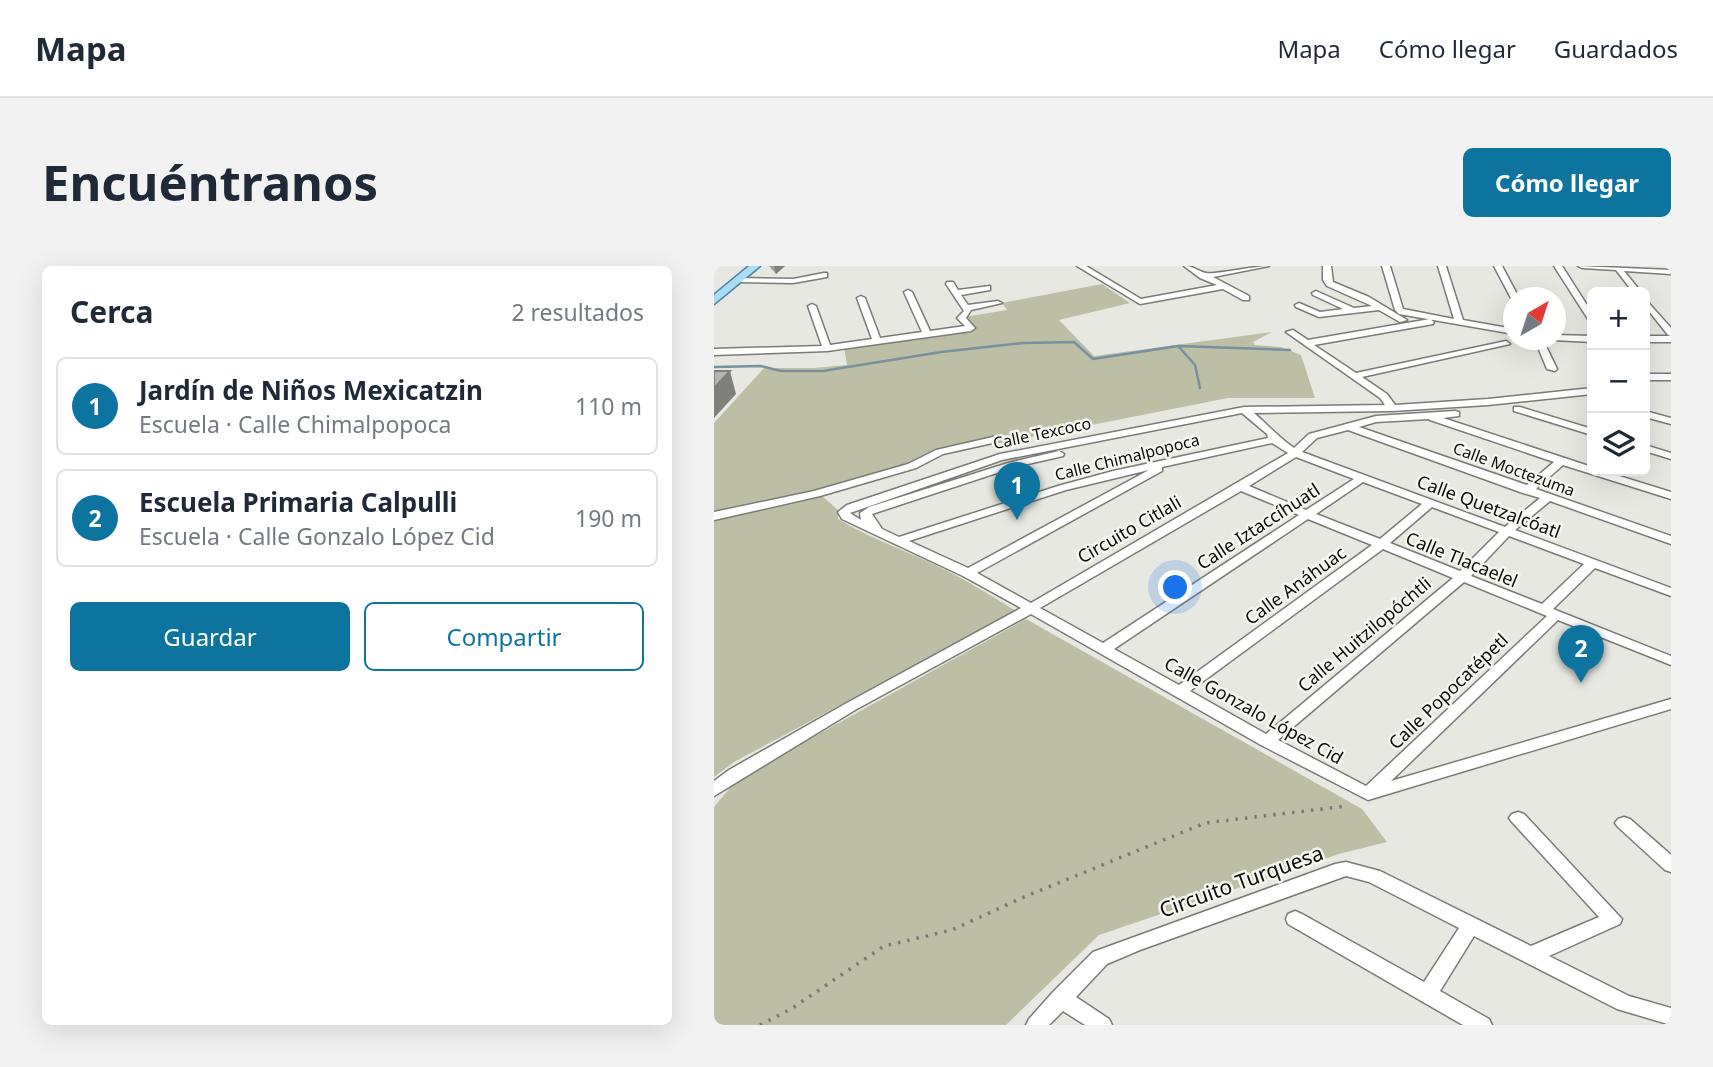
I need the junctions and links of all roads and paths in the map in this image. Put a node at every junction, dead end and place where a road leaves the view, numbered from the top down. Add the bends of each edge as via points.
1 (744, 266) edge
2 (755, 266) edge
3 (1080, 266) edge
4 (1188, 266) edge
5 (1265, 266) edge
6 (1327, 266) edge
7 (1386, 266) edge
8 (1443, 266) edge
9 (1498, 266) edge
10 (1558, 266) edge
11 (1582, 266) edge
12 (1667, 266) edge
13 (1617, 267) edge
14 (1671, 272) edge
15 (824, 275) dead end
16 (1203, 276) junction
17 (739, 281) junction
18 (950, 284) dead end
19 (1224, 286) junction
20 (1510, 287) edge
21 (1633, 287) edge
22 (987, 288) dead end
23 (714, 292) edge
24 (908, 292) dead end
25 (956, 293) junction
26 (1316, 293) dead end
27 (861, 298) dead end
28 (1246, 298) dead end
29 (1366, 299) junction
30 (1329, 300) junction
31 (714, 301) edge
32 (998, 303) dead end
33 (812, 306) dead end
34 (1381, 307) junction
35 (1650, 307) edge
36 (966, 308) junction
37 (1399, 308) junction
38 (1351, 310) junction
39 (1587, 311) edge
40 (1448, 320) junction
41 (1459, 321) junction
42 (1411, 324) junction
43 (1503, 330) edge
44 (1290, 332) dead end
45 (1671, 333) edge
46 (927, 334) junction
47 (1566, 338) edge
48 (1587, 339) edge
49 (1650, 339) edge
50 (1671, 339) edge
51 (877, 341) junction
52 (1308, 343) junction
53 (1503, 345) edge
54 (827, 348) junction
55 (1543, 350) edge
56 (714, 352) edge
57 (1552, 369) dead end
58 (1354, 376) junction
59 (1650, 377) edge
60 (1671, 377) edge
61 (1587, 392) edge
62 (1587, 400) edge
63 (1392, 408) junction
64 (1517, 409) junction
65 (1249, 411) junction
66 (1650, 415) edge
67 (1428, 416) junction
68 (1671, 421) edge
69 (1347, 426) junction
70 (1587, 430) edge
71 (1273, 436) junction
72 (993, 440) dead end
73 (1650, 450) edge
74 (1295, 453) junction
75 (1671, 456) edge
76 (1562, 460) junction
77 (1172, 461) junction
78 (1587, 467) edge
79 (1614, 476) edge
80 (1362, 478) junction
81 (1240, 487) junction
82 (1527, 491) junction
83 (1671, 496) edge
84 (1547, 498) junction
85 (1430, 503) junction
86 (844, 512) joint
87 (1306, 515) junction
88 (714, 516) edge
89 (1507, 531) junction
90 (879, 532) junction
91 (1671, 540) edge
92 (901, 541) junction
93 (1380, 545) junction
94 (1593, 563) junction
95 (968, 573) junction
96 (1461, 578) junction
97 (1671, 592) edge
98 (1031, 608) junction
99 (1549, 613) junction
100 (1104, 649) junction
101 (1671, 661) edge
102 (1179, 692) junction
103 (1671, 704) edge
104 (1267, 741) junction
105 (714, 790) edge
106 (1368, 794) junction
107 (1347, 806) dead end
108 (1518, 818) dead end
109 (1625, 822) dead end
110 (1671, 865) edge
111 (1295, 919) dead end
112 (1470, 926) junction
113 (1531, 955) junction
114 (1427, 995) junction
115 (1060, 998) junction
116 (1671, 1017) edge
117 (760, 1025) edge
118 (1036, 1025) edge
119 (1102, 1025) edge
120 (1482, 1025) edge

1 - 23 main road
2 - 17 main road
3 - 19 street via 1138,301
4 - 16 street
5 - 16 street
6 - 29 street via 1330,284
7 - 37 street
8 - 41 street
9 - 20 street
10 - 39 street
11 - 13 street
12 - 14 street
13 - 14 street
13 - 21 street
15 - 17 street via 793,281
16 - 19 street
17 - 31 main road
18 - 25 street
19 - 28 street
22 - 25 street
24 - 46 street
25 - 36 street
26 - 30 street
27 - 51 street
29 - 34 street
29 - 37 street
30 - 38 street
30 - 38 street via 1299,305 1319,315
32 - 36 street
33 - 54 street
34 - 38 street
34 - 42 street
35 - 45 street
36 - 46 street via 961,318 971,328
37 - 40 street
40 - 41 street
40 - 42 street
41 - 43 street
42 - 52 street
44 - 52 street
46 - 51 street
47 - 48 street
49 - 50 street
51 - 54 street
52 - 58 street
53 - 58 street
54 - 56 street
55 - 57 street
58 - 63 street via 1384,396
59 - 60 street
61 - 63 street, Calle Texcoco
62 - 64 street, Circuito Citlali
63 - 65 street, Calle Texcoco
64 - 67 street, Circuito Citlali
64 - 70 street
65 - 71 street, Calle Quetzalcóatl
65 - 86 street, Calle Texcoco via 1000,457
65 - 90 street, Calle Texcoco via 1012,466 866,513
66 - 68 street
67 - 69 street, Circuito Citlali
67 - 76 street
69 - 74 street, Circuito Citlali via 1313,436
69 - 82 street, Calle Moctezuma
71 - 74 street, Calle Quetzalcóatl
71 - 77 street, Calle Chimalpopoca
72 - 88 street via 940,452 912,466 816,494
73 - 75 street
74 - 80 street, Calle Quetzalcóatl
74 - 81 street, Circuito Citlali
76 - 78 street
76 - 82 street
77 - 92 street, Calle Chimalpopoca via 1062,488
77 - 95 street
79 - 83 street
80 - 85 street, Calle Quetzalcóatl
80 - 87 street, Calle Iztaccíhuatl
81 - 87 street, Calle Tlacaelel
81 - 98 street, Circuito Citlali
82 - 84 street, Calle Moctezuma
84 - 89 street, Calle Huitzilopóchtli
84 - 91 street, Calle Moctezuma
85 - 89 street, Calle Quetzalcóatl
85 - 93 street, Calle Anáhuac
86 - 90 street, Calle Gonzalo López Cid
87 - 93 street, Calle Tlacaelel
87 - 100 street, Calle Iztaccíhuatl
89 - 94 street, Calle Quetzalcóatl
89 - 96 street, Calle Huitzilopóchtli
90 - 92 street, Calle Gonzalo López Cid
92 - 95 street, Calle Gonzalo López Cid
93 - 96 street, Calle Tlacaelel
93 - 102 street, Calle Anáhuac
94 - 97 street, Calle Quetzalcóatl
94 - 99 street, Calle Popocatépetl
95 - 98 street, Calle Gonzalo López Cid
96 - 99 street, Calle Tlacaelel
96 - 104 street, Calle Huitzilopóchtli
98 - 100 street, Calle Gonzalo López Cid
98 - 105 street, Circuito Citlali
99 - 101 street, Calle Tlacaelel
99 - 106 street, Calle Popocatépetl
100 - 102 street, Calle Gonzalo López Cid
102 - 104 street, Calle Gonzalo López Cid
103 - 106 street
104 - 106 street, Calle Gonzalo López Cid
107 - 117 path via 1205,823 952,930 884,946 792,1009
108 - 113 street via 1612,919
109 - 110 street
111 - 114 street
112 - 113 street, Circuito Turquesa
112 - 114 street
112 - 115 street, Circuito Turquesa via 1374,876 1346,869 1100,958
113 - 116 street, Circuito Turquesa via 1624,1003
114 - 120 street
115 - 118 street, Circuito Turquesa
115 - 119 street

